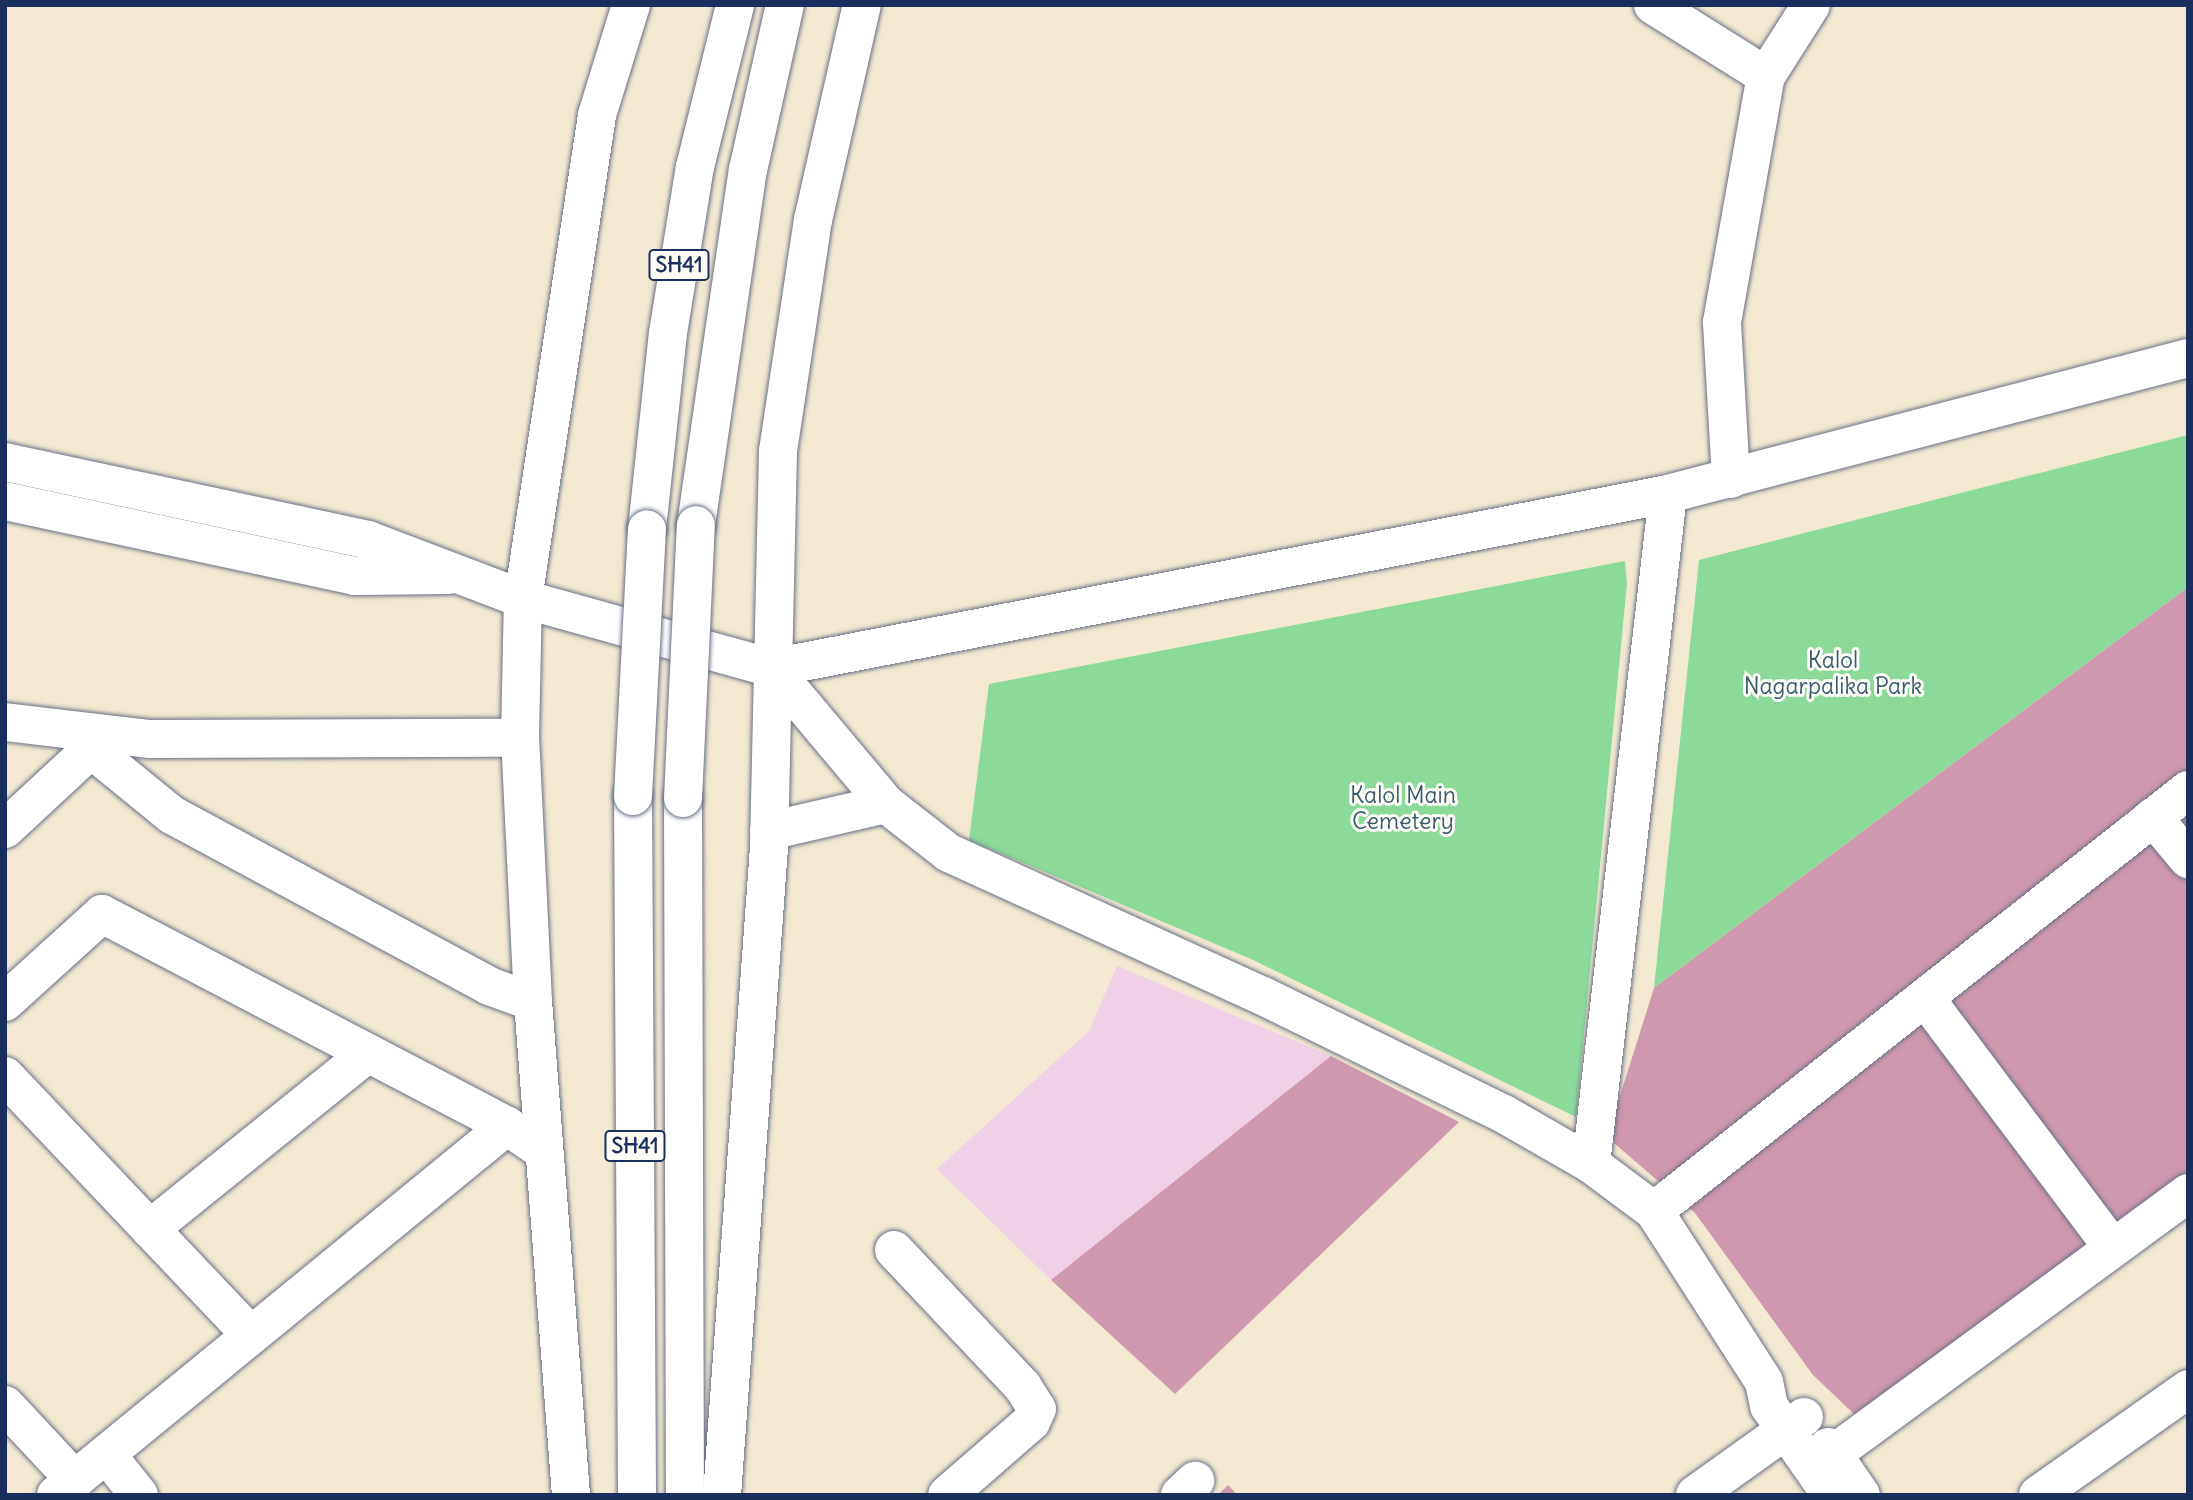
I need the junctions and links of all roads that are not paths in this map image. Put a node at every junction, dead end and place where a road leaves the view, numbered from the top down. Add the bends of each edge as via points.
1 (631, 5) edge
2 (735, 5) edge
3 (785, 5) edge
4 (862, 5) edge
5 (1653, 5) edge
6 (1811, 5) edge
7 (1766, 76) junction
8 (2188, 358) edge
9 (5, 462) edge
10 (1731, 479) junction
11 (1668, 494) junction
12 (5, 501) edge
13 (451, 574) junction
14 (523, 599) junction
15 (772, 668) junction
16 (5, 722) edge
17 (520, 738) junction
18 (2188, 790) edge
19 (886, 804) junction
20 (2153, 817) junction
21 (5, 829) edge
22 (769, 831) junction
23 (2188, 859) edge
24 (1926, 999) junction
25 (5, 1002) edge
26 (533, 1002) junction
27 (368, 1053) junction
28 (5, 1076) edge
29 (507, 1126) junction
30 (542, 1150) junction
31 (1591, 1164) junction
32 (2188, 1193) edge
33 (1654, 1210) junction
34 (150, 1229) junction
35 (2113, 1248) junction
36 (894, 1250) dead end
37 (250, 1334) junction
38 (2188, 1389) edge
39 (5, 1405) edge
40 (1796, 1424) junction
41 (1833, 1454) junction
42 (107, 1455) junction
43 (65, 1487) edge
44 (139, 1495) edge
45 (571, 1495) edge
46 (637, 1495) edge
47 (685, 1495) edge
48 (722, 1495) edge
49 (947, 1495) edge
50 (1695, 1495) edge
51 (1831, 1495) edge
52 (1861, 1495) edge
53 (2038, 1495) edge

1 - 14 street via 595,128
2 - 46 street, SH41, bridge via 695,167 668,333 648,528 633,796
3 - 47 street, SH41, bridge via 748,170 696,525 683,798
4 - 15 street via 813,220 792,343 778,451
5 - 7 street
6 - 7 street
7 - 10 street via 1722,322
8 - 10 street
9 - 13 street via 368,540 410,553
10 - 11 street
11 - 15 street
11 - 31 street
12 - 13 street via 355,576
13 - 14 street
14 - 15 street
14 - 17 street
15 - 19 street
15 - 22 street
16 - 17 street via 150,738
17 - 26 street
18 - 20 street
19 - 22 street
19 - 31 street via 949,853 1275,1002 1504,1114
20 - 23 street
20 - 24 street
21 - 26 street via 91,749 172,815 489,986
22 - 48 street
24 - 33 street
24 - 35 street
25 - 27 street via 102,914
26 - 30 street
27 - 29 street
27 - 34 street
28 - 34 street
29 - 30 street
29 - 37 street
30 - 45 street
31 - 33 street
32 - 35 street
33 - 40 street via 1765,1382 1769,1406
34 - 37 street
35 - 41 street
36 - 49 street via 1023,1387 1037,1409 1031,1422
37 - 42 street
38 - 53 street
39 - 43 street
40 - 41 street
40 - 50 street
40 - 51 street
41 - 52 street
42 - 43 street
42 - 44 street

